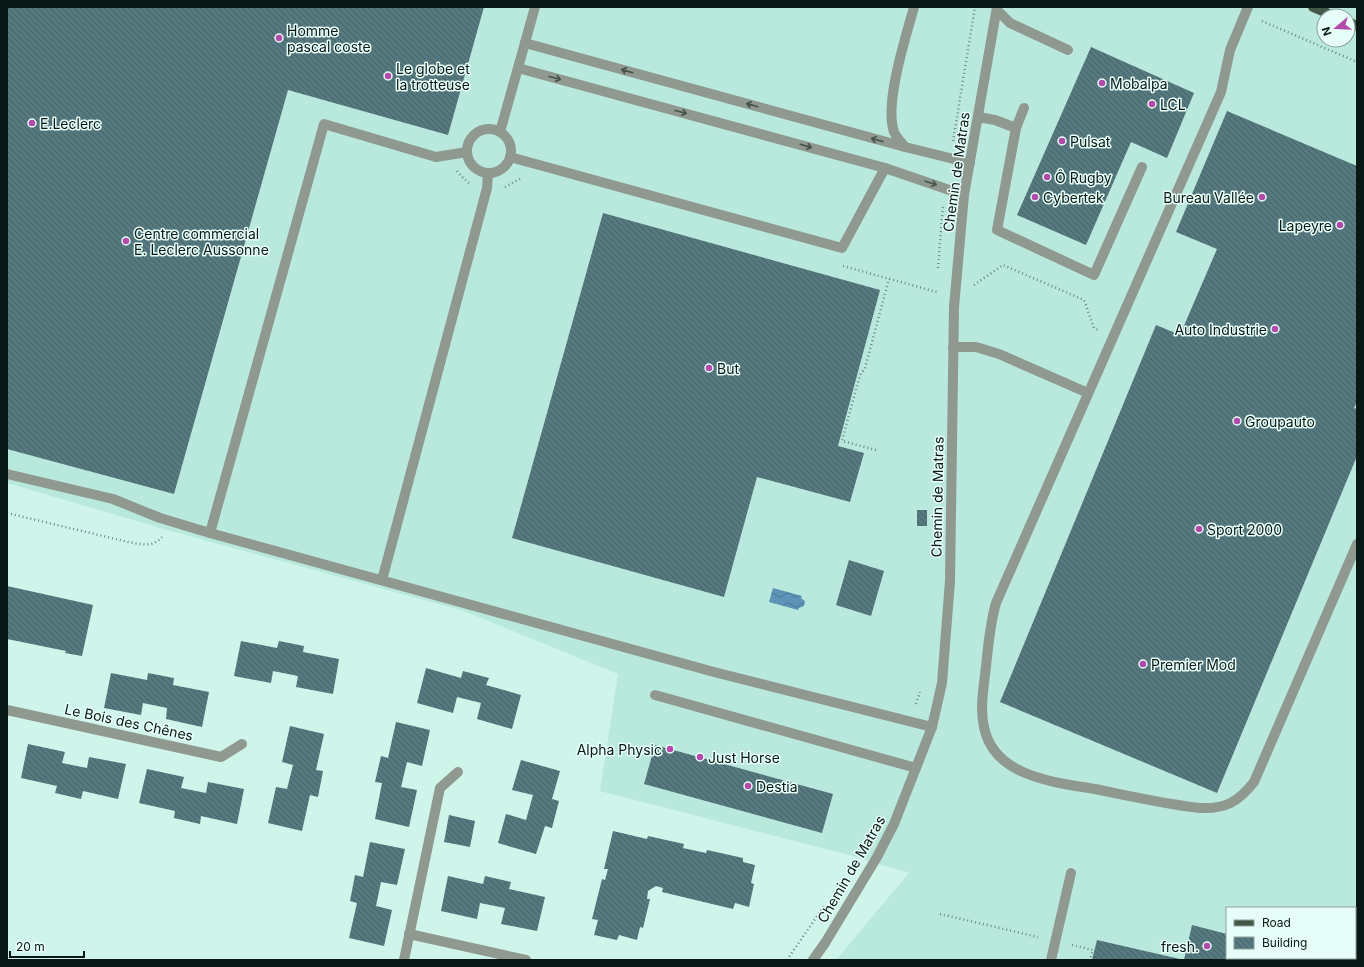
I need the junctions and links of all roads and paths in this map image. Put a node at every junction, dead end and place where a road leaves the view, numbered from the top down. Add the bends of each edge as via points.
1 (535, 7) edge
2 (914, 7) edge
3 (975, 7) edge
4 (997, 9) edge
5 (1246, 11) edge
6 (525, 43) junction
7 (1068, 50) dead end
8 (1357, 62) edge
9 (518, 68) junction
10 (1024, 108) dead end
11 (978, 117) junction
12 (1016, 128) junction
13 (500, 132) junction
14 (905, 147) junction
15 (467, 152) junction
16 (510, 158) junction
17 (950, 158) junction
18 (970, 163) junction
19 (1142, 167) dead end
20 (885, 168) junction
21 (488, 174) junction
22 (946, 188) junction
23 (964, 195) junction
24 (938, 270) dead end
25 (889, 279) dead end
26 (937, 285) dead end
27 (974, 285) dead end
28 (937, 300) dead end
29 (1112, 336) junction
30 (953, 347) junction
31 (1088, 394) junction
32 (876, 450) dead end
33 (7, 474) edge
34 (7, 513) edge
35 (170, 521) junction
36 (210, 533) junction
37 (1357, 544) edge
38 (382, 580) junction
39 (921, 688) dead end
40 (656, 695) dead end
41 (7, 710) edge
42 (911, 721) junction
43 (932, 727) junction
44 (242, 744) dead end
45 (916, 768) junction
46 (458, 772) dead end
47 (1071, 873) dead end
48 (827, 902) dead end
49 (940, 914) dead end
50 (409, 934) junction
51 (1055, 941) junction
52 (404, 960) edge
53 (526, 960) edge
54 (787, 960) edge
55 (813, 960) edge
56 (1050, 960) edge
57 (1090, 960) edge

1 - 6 street
2 - 14 street via 892,93 891,113 894,132
3 - 17 path
4 - 7 street via 1010,23
4 - 11 street, Chemin de Matras
5 - 8 path
5 - 29 street via 1230,50 1221,92
6 - 9 street
14 -> 6 street
9 - 13 street
9 -> 20 street
10 - 12 street
11 - 12 street
11 - 18 street, Chemin de Matras
12 - 19 street via 996,230 1094,274
13 - 15 street via 493,129 477,132 471,137
13 - 16 street via 511,146
14 - 17 street
15 - 21 street via 471,165 476,170
15 - 36 street via 436,157 324,124
16 - 20 street via 842,248
16 - 21 street via 502,170
17 - 18 street
18 - 23 street, Chemin de Matras
20 -> 22 street
21 - 38 street via 485,196
22 - 23 street
22 - 24 path
23 - 30 street, Chemin de Matras
25 - 32 path via 842,441
26 - 28 path
27 - 29 path via 1003,265 1084,300 1094,328
29 - 31 street
30 - 31 street via 976,347 999,354
30 - 43 street, Chemin de Matras via 950,581 942,683
31 - 37 street via 996,603 991,621 982,699 984,727 995,751 1004,761 1019,770 1044,780 1186,807 1213,808 1225,806 1236,800 1254,782
33 - 35 street via 113,499
34 - 35 path via 146,544 157,543 167,533
35 - 36 street
36 - 38 street
38 - 42 street via 714,672
39 - 42 path
40 - 45 street
41 - 44 street, Le Bois des Chênes via 221,757
42 - 43 street
43 - 45 street, Chemin de Matras
45 - 55 street, Chemin de Matras via 894,824 877,857
46 - 50 street via 440,788
47 - 51 street
48 - 54 path
49 - 51 path
50 - 52 street
50 - 53 street
51 - 56 street
51 - 57 path via 1092,950

